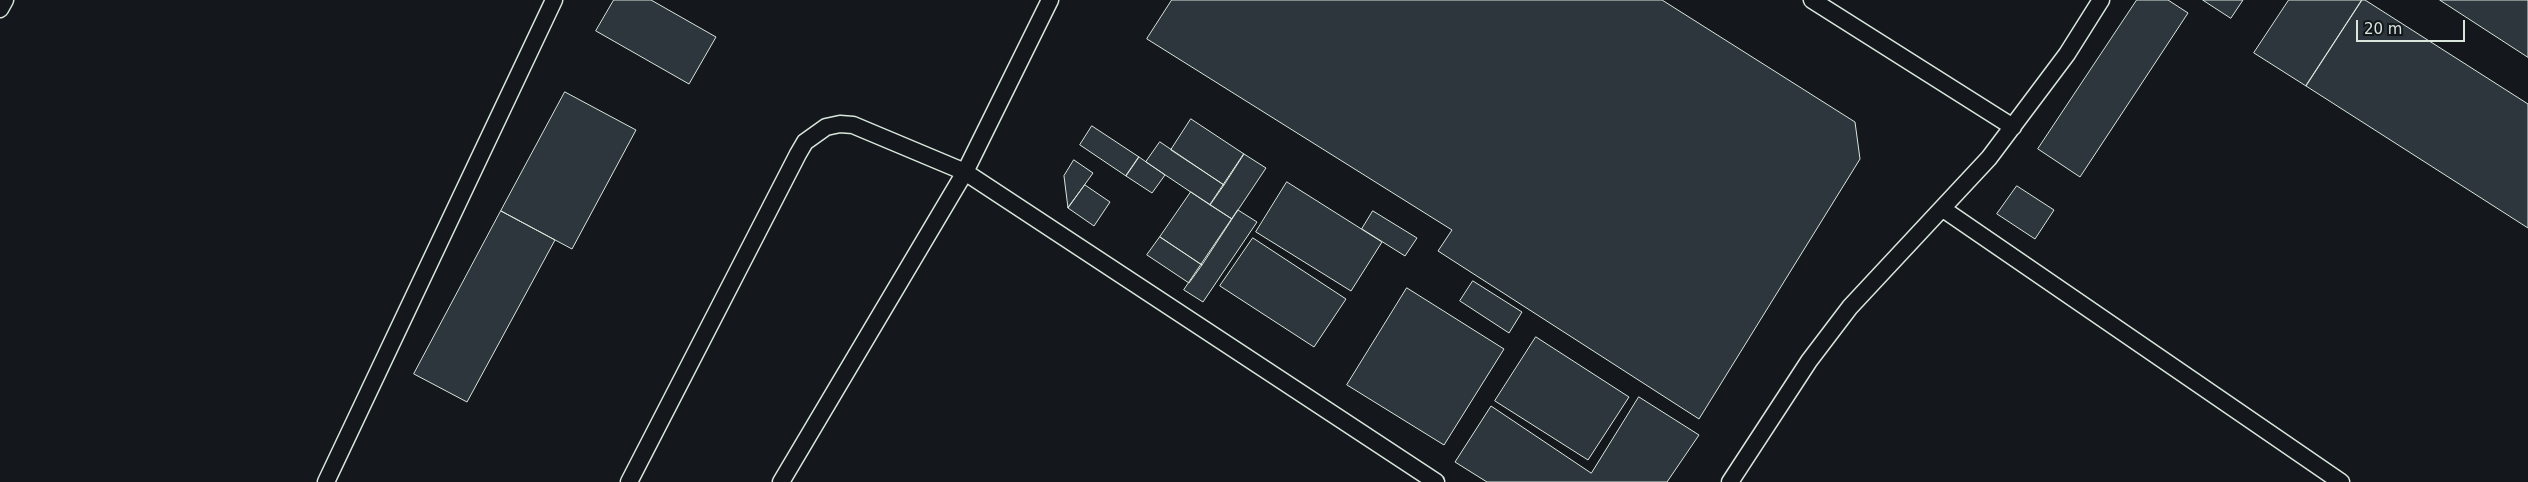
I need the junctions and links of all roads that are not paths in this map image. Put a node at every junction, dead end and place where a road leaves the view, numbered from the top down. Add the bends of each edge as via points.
1 (5, 0) edge
2 (554, 0) edge
3 (1050, 0) edge
4 (1812, 0) edge
5 (2101, 0) edge
6 (0, 9) edge
7 (2013, 128) junction
8 (965, 172) junction
9 (1943, 209) junction
10 (326, 482) edge
11 (629, 482) edge
12 (781, 482) edge
13 (1436, 482) edge
14 (1730, 482) edge
15 (2341, 482) edge

1 - 6 lane
2 - 10 lane
3 - 8 lane
4 - 7 lane
5 - 7 lane via 2067,54
7 - 9 lane
8 - 11 lane via 853,125 826,127 805,142
8 - 12 lane
8 - 13 lane
9 - 14 lane via 1894,257 1850,307 1809,361
9 - 15 lane

